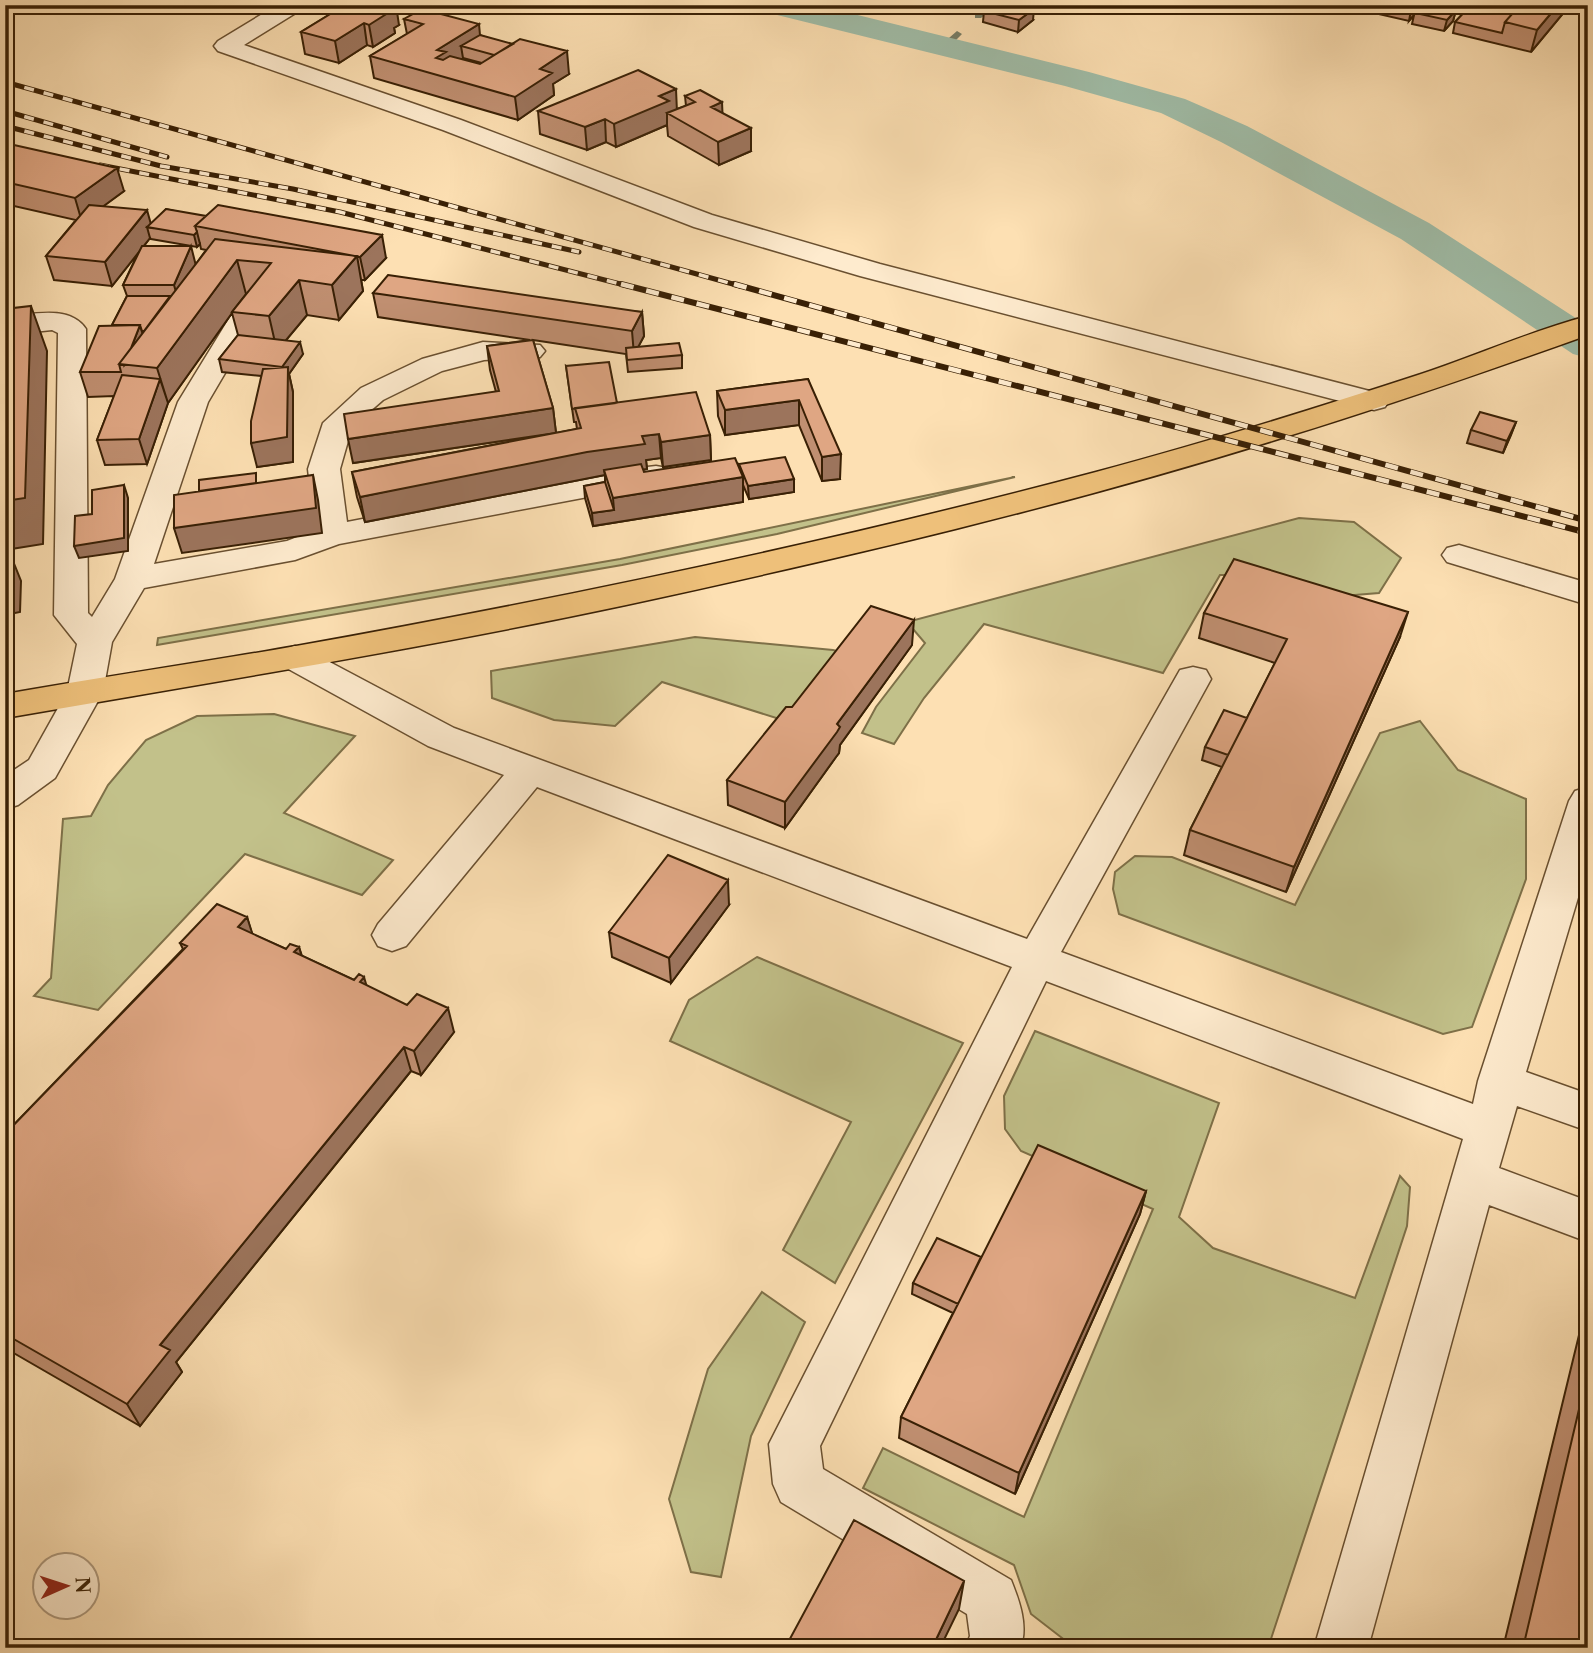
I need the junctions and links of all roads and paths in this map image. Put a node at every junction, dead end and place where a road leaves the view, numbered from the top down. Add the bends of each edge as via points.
1 (276, 5) edge
2 (248, 310) edge
3 (1588, 325) edge
4 (5, 326) edge
5 (530, 351) edge
6 (1374, 401) junction
7 (682, 471) edge
8 (331, 535) junction
9 (1459, 555) dead end
10 (132, 579) junction
11 (1588, 594) edge
12 (95, 642) junction
13 (295, 658) junction
14 (1193, 679) dead end
15 (85, 692) junction
16 (5, 706) edge
17 (530, 770) junction
18 (5, 795) edge
19 (1587, 803) edge
20 (392, 935) dead end
21 (1036, 960) junction
22 (1500, 1081) junction
23 (1588, 1112) edge
24 (1488, 1129) junction
25 (1475, 1180) junction
26 (1588, 1222) edge
27 (992, 1648) edge
28 (1341, 1648) edge

1 - 6 street via 286,9 226,46 452,125 703,221 870,270
2 - 10 street via 193,402
3 - 6 main road
4 - 12 street via 56,321 72,329 71,615
5 - 8 street via 483,351 432,365 372,394 338,423
6 - 13 main road via 1086,486 883,537
7 - 8 street
8 - 10 street via 295,550
9 - 11 street
10 - 12 street
12 - 15 street
13 - 15 main road
13 - 17 street via 440,737
14 - 21 street
15 - 16 main road
15 - 18 street via 42,768
17 - 20 street
17 - 21 street
19 - 22 street
21 - 24 street
21 - 27 street via 794,1444 799,1484 992,1599 997,1638
22 - 23 street
22 - 24 street
24 - 25 street
25 - 26 street
25 - 28 street

